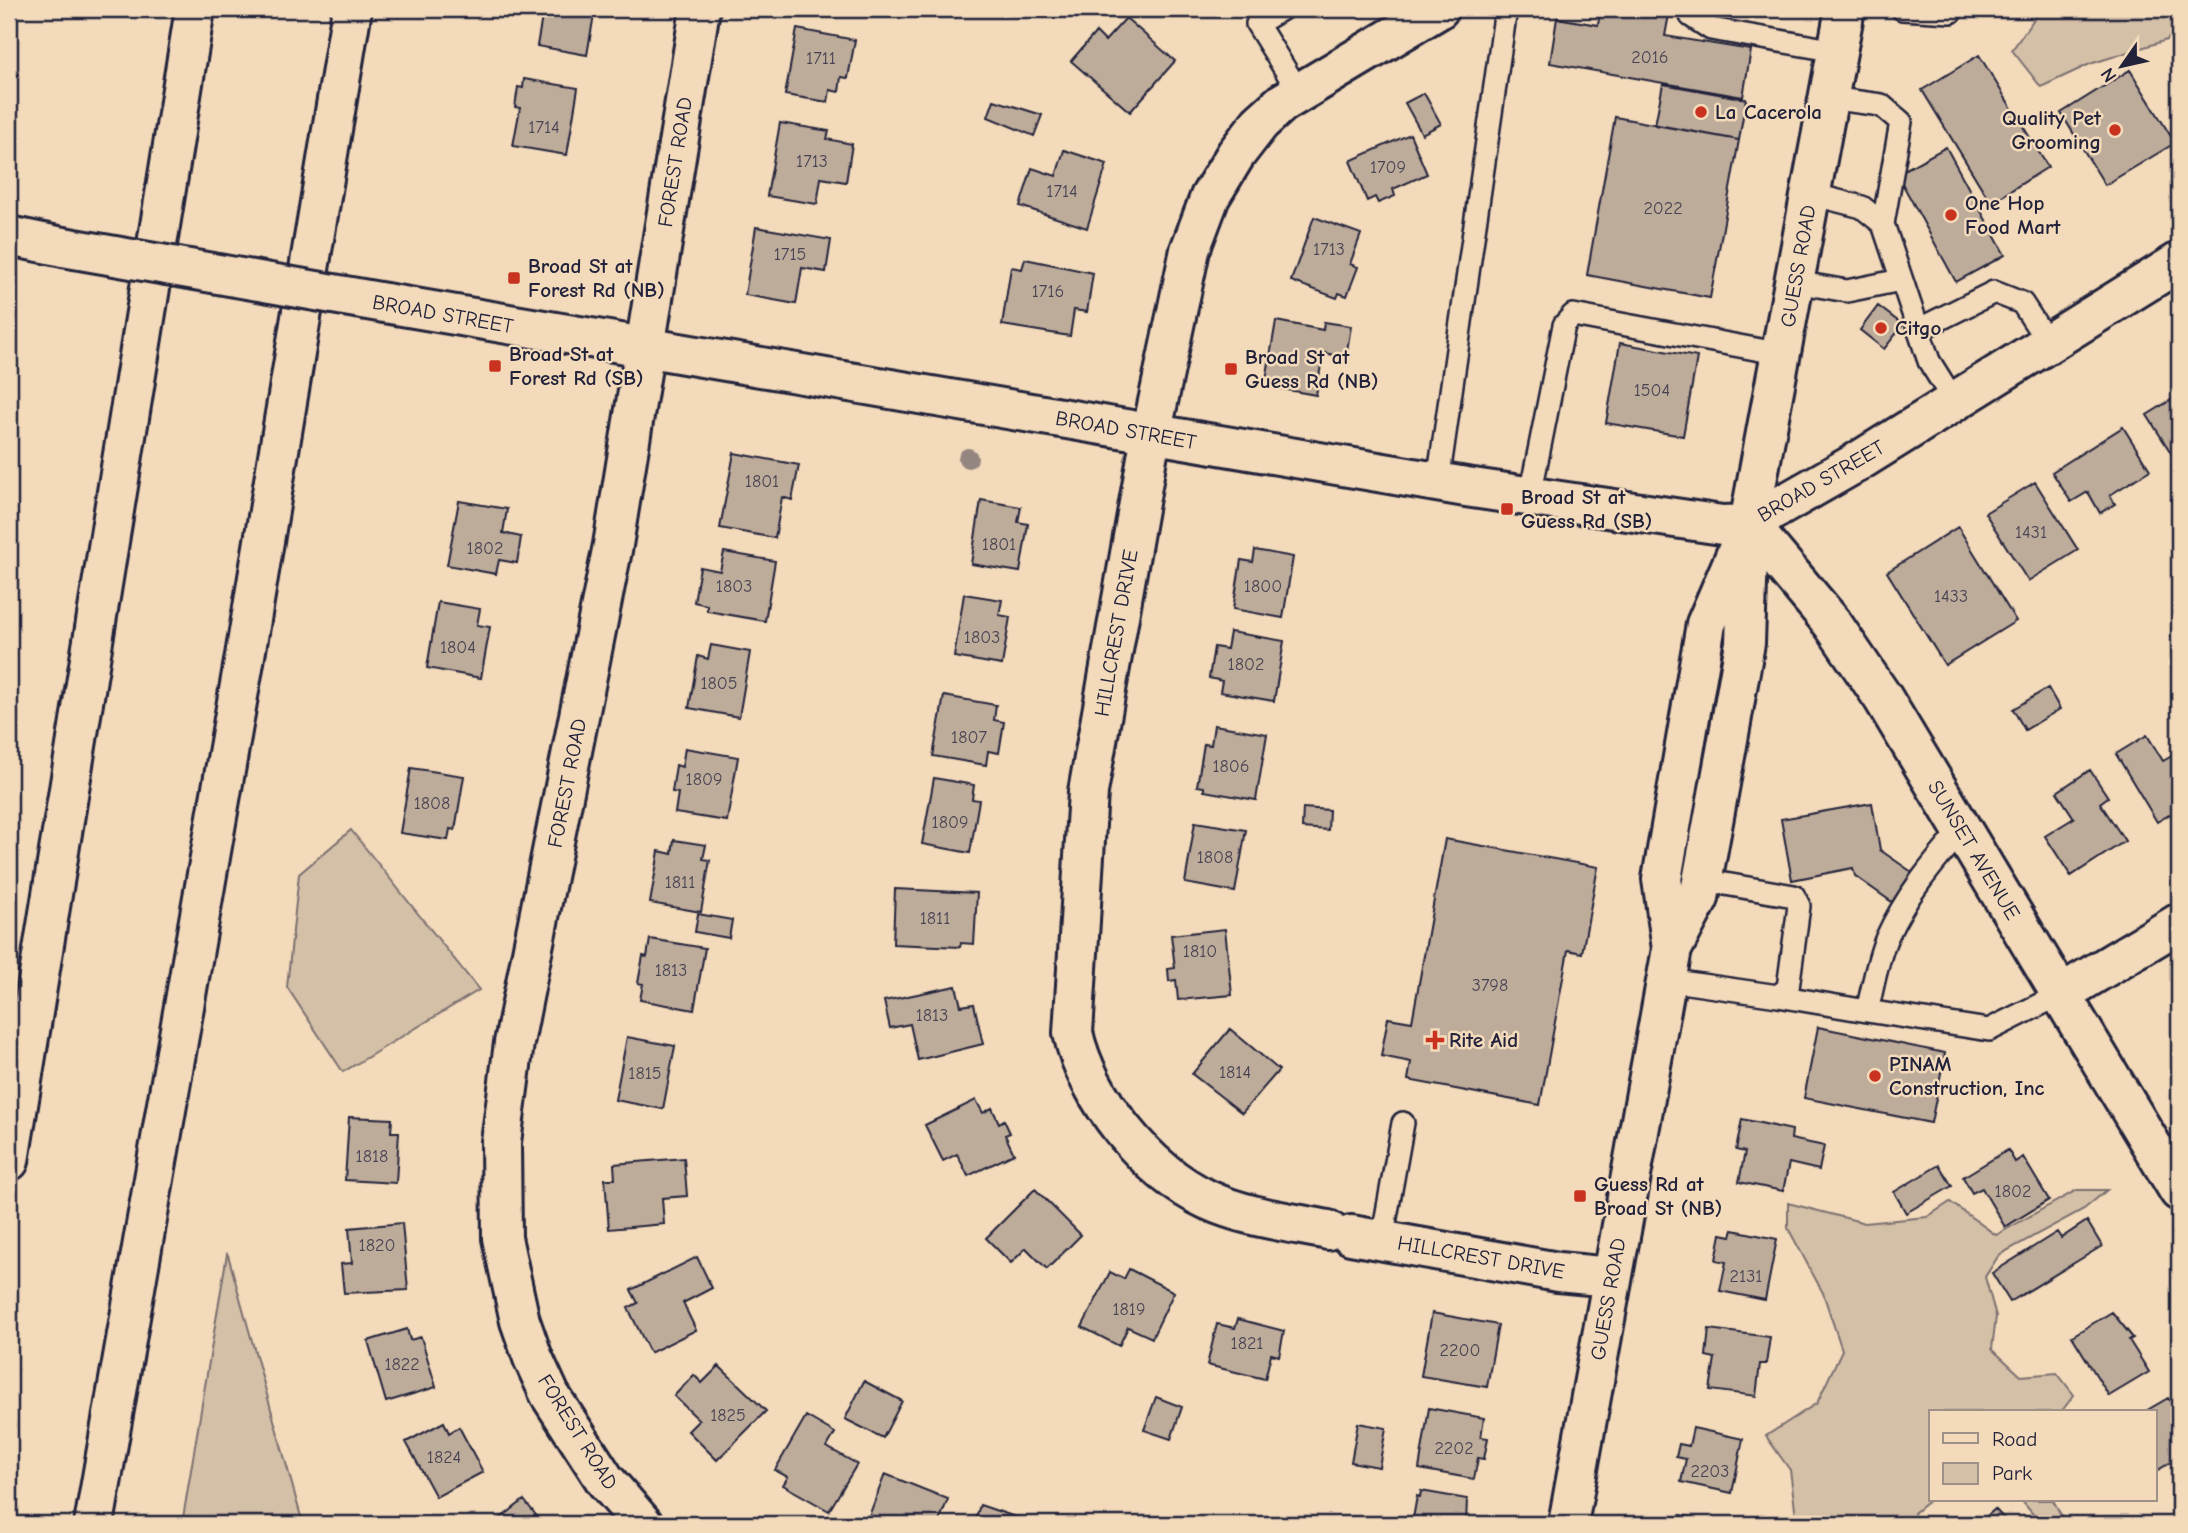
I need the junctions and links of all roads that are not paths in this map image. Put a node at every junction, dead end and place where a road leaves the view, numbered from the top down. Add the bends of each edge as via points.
1 (195, 9) edge
2 (352, 9) edge
3 (700, 9) edge
4 (1282, 9) edge
5 (1506, 9) edge
6 (1690, 9) edge
7 (1845, 9) edge
8 (1902, 9) edge
9 (1951, 9) edge
10 (1423, 13) edge
11 (1837, 51) junction
12 (1299, 92) junction
13 (1829, 98) junction
14 (1811, 194) junction
15 (1883, 224) junction
16 (9, 236) edge
17 (2179, 262) edge
18 (1901, 279) junction
19 (1795, 282) junction
20 (1918, 330) junction
21 (2048, 343) junction
22 (646, 349) junction
23 (1782, 354) junction
24 (1954, 401) junction
25 (1151, 435) junction
26 (1438, 482) junction
27 (1530, 496) junction
28 (1749, 523) junction
29 (1962, 830) junction
30 (1702, 880) junction
31 (2179, 923) edge
32 (1669, 965) junction
33 (2061, 994) junction
34 (1778, 996) junction
35 (1867, 1011) junction
36 (1403, 1123) dead end
37 (9, 1161) edge
38 (2179, 1191) edge
39 (1353, 1235) junction
40 (1611, 1277) junction
41 (94, 1524) edge
42 (643, 1524) edge
43 (1568, 1524) edge

1 - 37 main road
2 - 41 main road
3 - 22 main road, FOREST ROAD
4 - 12 lane via 1257,24
5 - 26 lane
6 - 11 lane via 1691,16 1711,29
7 - 11 main road, GUESS ROAD
8 - 9 lane
10 - 12 main road, HILLCREST DRIVE
11 - 13 main road, GUESS ROAD
12 - 25 main road, HILLCREST DRIVE via 1260,123 1210,197 1190,250
13 - 14 main road, GUESS ROAD
13 - 15 lane via 1881,105 1901,122
14 - 15 lane via 1862,207
14 - 19 main road, GUESS ROAD
15 - 18 lane
16 - 22 main road, BROAD STREET, bridge
17 - 21 main road, BROAD STREET
18 - 19 lane via 1847,291
18 - 20 lane
19 - 23 main road, GUESS ROAD
20 - 21 lane via 1994,292 2022,303
20 - 24 lane via 1929,361
21 - 24 main road, BROAD STREET
22 - 25 main road, BROAD STREET
22 - 42 main road, FOREST ROAD via 613,545 506,1090 500,1191 510,1281 533,1359 550,1395 605,1480
23 - 27 lane via 1573,315 1564,325
23 - 28 main road, GUESS ROAD
24 - 28 main road, BROAD STREET
25 - 26 main road, BROAD STREET
25 - 39 main road, HILLCREST DRIVE via 1087,792 1073,1033 1080,1062 1118,1123 1185,1188 1239,1212
26 - 27 main road, BROAD STREET
27 - 28 main road, BROAD STREET via 1692,522
28 - 29 main road, SUNSET AVENUE via 1832,623
28 - 30 main road, GUESS ROAD via 1745,643
28 - 32 main road, GUESS ROAD via 1706,624 1662,879
29 - 33 main road, SUNSET AVENUE
29 - 35 lane via 1928,870 1897,918 1886,940
30 - 32 main road, GUESS ROAD via 1699,898
30 - 34 lane via 1794,896 1799,906 1788,988
31 - 33 main road
32 - 34 lane
32 - 40 main road, GUESS ROAD
33 - 35 lane via 1989,1030
33 - 38 main road, SUNSET AVENUE
34 - 35 lane
36 - 39 lane
39 - 40 main road, HILLCREST DRIVE via 1558,1272
40 - 43 main road, GUESS ROAD

